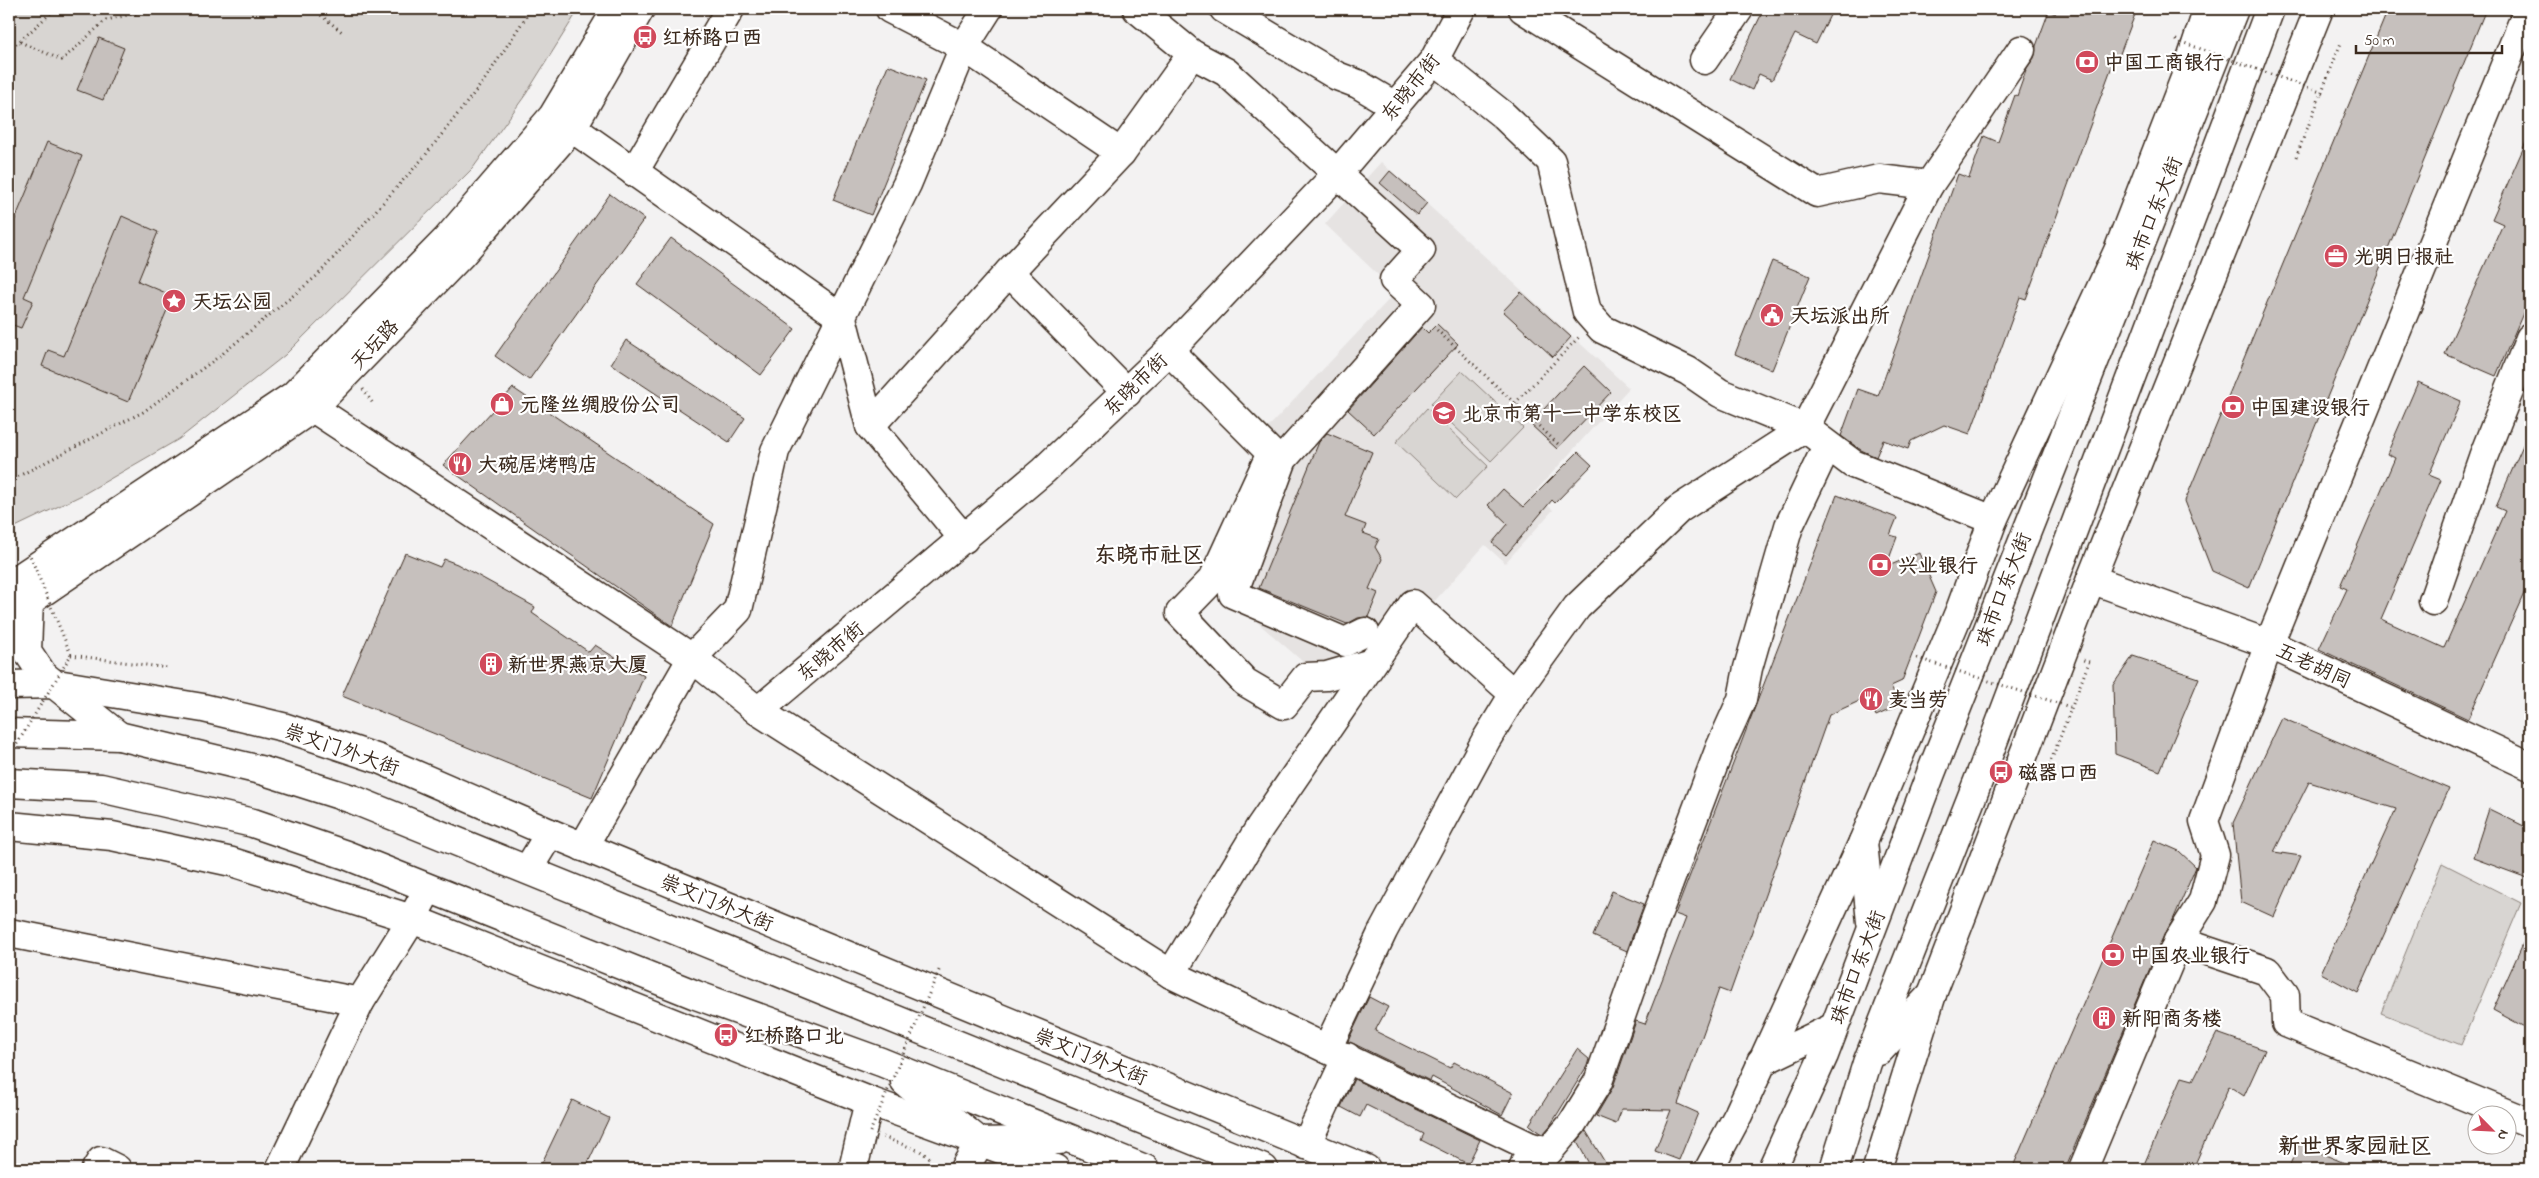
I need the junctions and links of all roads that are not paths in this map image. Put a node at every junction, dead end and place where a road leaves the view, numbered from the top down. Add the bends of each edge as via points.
1 (617, 9) edge
2 (640, 9) edge
3 (730, 9) edge
4 (890, 9) edge
5 (988, 9) edge
6 (1136, 9) edge
7 (1224, 9) edge
8 (1461, 9) edge
9 (1523, 9) edge
10 (1739, 9) edge
11 (2208, 9) edge
12 (2234, 9) edge
13 (2270, 9) edge
14 (2319, 9) edge
15 (2528, 9) edge
16 (964, 47) junction
17 (2021, 50) dead end
18 (1192, 54) junction
19 (1434, 60) junction
20 (1704, 60) dead end
21 (1395, 106) junction
22 (572, 128) junction
23 (1121, 153) junction
24 (634, 172) junction
25 (1337, 174) junction
26 (1929, 185) junction
27 (1009, 272) junction
28 (842, 318) junction
29 (2530, 338) edge
30 (1169, 351) junction
31 (1127, 393) junction
32 (2520, 396) edge
33 (313, 408) junction
34 (870, 426) junction
35 (1805, 428) junction
36 (1827, 446) junction
37 (1277, 456) junction
38 (1993, 520) junction
39 (964, 539) junction
40 (2091, 578) junction
41 (15, 600) edge
42 (2433, 601) dead end
43 (1365, 632) dead end
44 (2269, 644) junction
45 (692, 658) junction
46 (1372, 663) junction
47 (57, 684) junction
48 (9, 685) edge
49 (1514, 694) junction
50 (758, 711) junction
51 (9, 733) edge
52 (119, 736) junction
53 (2530, 766) edge
54 (9, 783) edge
55 (9, 826) edge
56 (550, 833) junction
57 (1863, 842) junction
58 (583, 847) junction
59 (528, 869) junction
60 (428, 889) junction
61 (412, 919) junction
62 (1871, 928) junction
63 (9, 933) edge
64 (2178, 942) junction
65 (1171, 974) junction
66 (1932, 994) junction
67 (360, 1002) junction
68 (1834, 1027) junction
69 (1337, 1053) junction
70 (880, 1062) junction
71 (1760, 1062) junction
72 (1867, 1063) junction
73 (869, 1101) junction
74 (2530, 1123) edge
75 (1070, 1140) junction
76 (980, 1142) junction
77 (1306, 1145) junction
78 (1527, 1158) edge
79 (96, 1169) edge
80 (117, 1169) edge
81 (280, 1169) edge
82 (853, 1169) edge
83 (964, 1169) edge
84 (1055, 1169) edge
85 (1145, 1169) edge
86 (1264, 1169) edge
87 (1364, 1169) edge
88 (1709, 1169) edge
89 (1772, 1169) edge
90 (1834, 1169) edge
91 (1877, 1169) edge
92 (2083, 1169) edge

1 - 41 street, 天坛路 via 553,116 447,239 293,396
2 - 22 street, 天坛路
3 - 24 street
4 - 16 street
5 - 16 street
6 - 18 street
7 - 21 street via 1337,76 1358,84
8 - 19 street, 东晓市街
9 - 26 street via 1817,193 1879,179
10 - 20 street
11 - 38 street, 珠市口东大街 via 2118,251
12 - 62 street, 珠市口东大街
13 - 72 street, 珠市口东大街 via 1984,766
14 - 40 street
15 - 44 street
16 - 23 street
16 - 28 street via 907,184
17 - 26 street
18 - 23 street
18 - 25 street via 1226,72
19 - 21 street, 东晓市街
19 - 35 street via 1503,115 1551,161 1587,312 1602,329 1688,371 1720,393
21 - 25 street, 东晓市街
22 - 24 street
22 - 33 street, 天坛路 via 461,255
23 - 27 street
24 - 28 street
25 - 30 street, 东晓市街
25 - 37 street via 1421,250 1394,280 1421,305
26 - 35 street
27 - 31 street
27 - 34 street
28 - 34 street
28 - 45 street via 775,451 738,610
29 - 32 street
30 - 31 street, 东晓市街
30 - 37 street
31 - 39 street, 东晓市街
32 - 42 street via 2483,457
33 - 41 street, 天坛路
33 - 45 street
34 - 39 street
35 - 36 street
35 - 49 street via 1679,509 1577,607
36 - 38 street via 1853,464
36 - 78 street via 1790,526 1748,668 1742,699 1720,748 1649,936 1598,1082 1572,1124 1549,1151
37 - 43 street via 1233,594 1345,642
37 - 46 street via 1213,579 1180,613 1245,682 1284,705 1306,677 1327,676
38 - 57 street, 珠市口东大街 via 1960,610
39 - 50 street, 东晓市街
40 - 44 street, 五老胡同
40 - 66 street
41 - 47 street via 27,651 43,675
44 - 53 street, 五老胡同
44 - 64 street via 2204,821 2215,855 2203,901
45 - 50 street
45 - 58 street
46 - 49 street via 1413,604
46 - 65 street via 1260,827
47 - 48 street, 崇文门外大街
47 - 52 street
47 - 56 street, 崇文门外大街 via 203,708 283,727 379,759
49 - 69 street via 1383,931
50 - 65 street
51 - 52 street, 崇文门外大街
52 - 59 street, 崇文门外大街 via 264,771 352,799
54 - 60 street via 101,788 253,822
55 - 61 street via 112,836 232,862
56 - 58 street, 崇文门外大街
56 - 59 street
57 - 62 street
57 - 71 street, 珠市口东大街
58 - 77 street, 崇文门外大街
59 - 86 street, 崇文门外大街
60 - 61 street
60 - 70 street via 696,996
61 - 67 street
61 - 73 street
62 - 68 street, 珠市口东大街
63 - 67 street
64 - 74 street via 2267,971 2285,995 2286,1023
64 - 92 street
65 - 69 street
66 - 72 street
66 - 91 street
67 - 81 street
68 - 71 street
68 - 89 street, 珠市口东大街
69 - 77 street
69 - 78 street
70 - 75 street
70 - 76 street
71 - 88 street, 珠市口东大街 via 1738,1114
72 - 90 street, 珠市口东大街
73 - 76 street
73 - 82 street
75 - 76 street
75 - 85 street
76 - 83 street
76 - 84 street
77 - 87 street, 崇文门外大街
79 - 80 street via 101,1161

